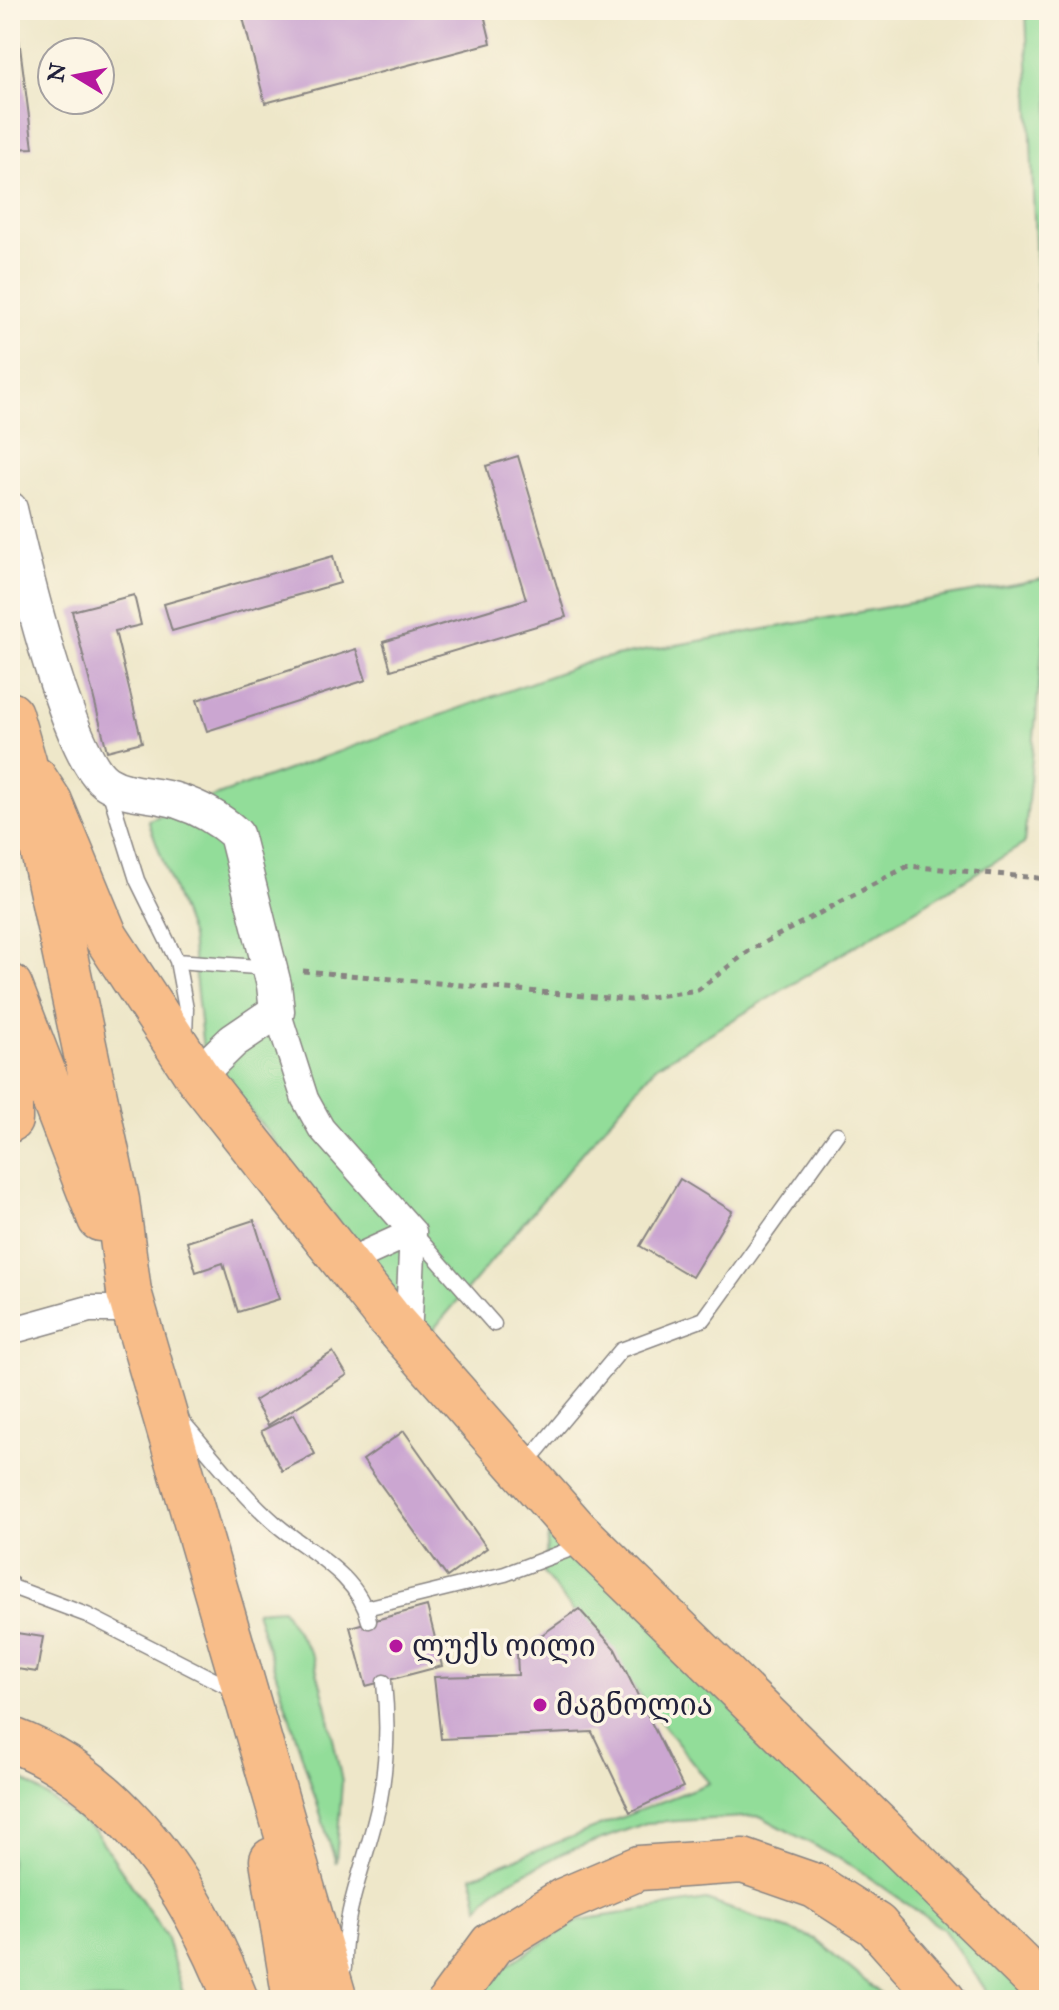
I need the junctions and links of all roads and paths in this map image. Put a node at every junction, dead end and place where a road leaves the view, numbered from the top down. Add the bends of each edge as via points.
1 (10, 509) edge
2 (10, 714) edge
3 (24, 762) junction
4 (106, 783) junction
5 (1049, 879) edge
6 (177, 961) junction
7 (270, 968) junction
8 (10, 986) edge
9 (277, 1011) junction
10 (190, 1066) junction
11 (10, 1077) edge
12 (10, 1120) edge
13 (837, 1134) dead end
14 (413, 1232) junction
15 (345, 1263) junction
16 (131, 1300) junction
17 (494, 1324) dead end
18 (10, 1331) edge
19 (408, 1339) junction
20 (159, 1394) junction
21 (521, 1470) junction
22 (576, 1530) junction
23 (10, 1581) edge
24 (384, 1682) dead end
25 (246, 1696) junction
26 (10, 1739) edge
27 (1049, 1993) edge
28 (236, 2000) edge
29 (295, 2000) edge
30 (335, 2000) edge
31 (345, 2000) edge
32 (451, 2000) edge
33 (943, 2000) edge

1 - 4 street via 29,591 77,739
2 - 3 highway
3 - 10 highway via 50,802 106,937
3 - 16 highway via 117,1200
4 - 6 lane via 137,880
4 - 7 street via 178,801 219,819 236,834
5 - 7 path via 908,866 750,950 698,990 630,1000
6 - 7 lane
6 - 10 lane
7 - 9 street
8 - 16 highway
9 - 10 street
9 - 14 street via 305,1099 321,1128
10 - 15 highway
11 - 12 highway
13 - 21 lane via 704,1319 621,1350
14 - 15 street
14 - 17 lane
14 - 19 street
15 - 19 highway
16 - 18 street
16 - 20 highway
19 - 21 highway
20 - 22 lane via 278,1526 329,1561 368,1615 571,1549
20 - 25 highway
21 - 22 highway
22 - 27 highway
23 - 25 lane via 12,1587 87,1615
24 - 31 lane via 388,1720 380,1798 343,1939
25 - 29 highway
25 - 30 highway
26 - 28 highway via 87,1780 140,1829 219,1956
32 - 33 highway via 492,1944 564,1900 639,1868 743,1861 815,1886 876,1925

